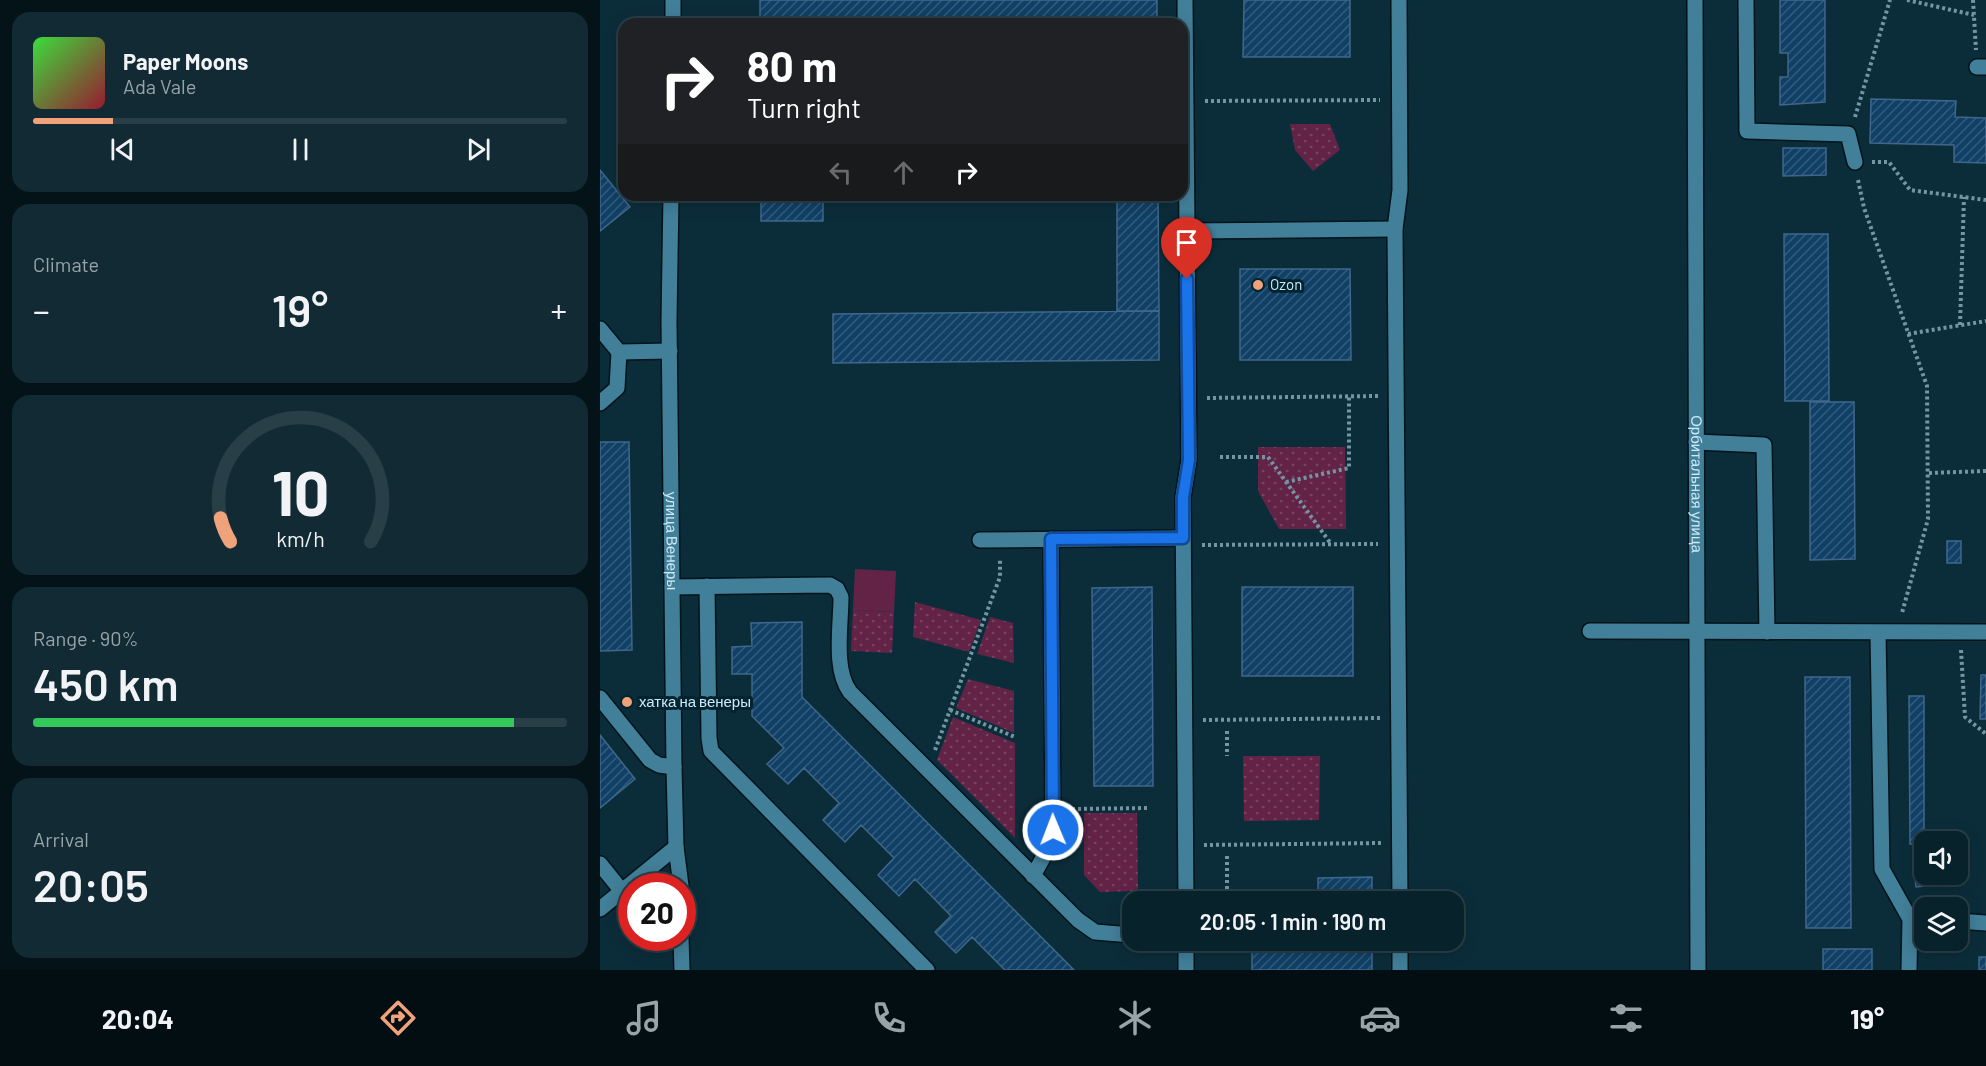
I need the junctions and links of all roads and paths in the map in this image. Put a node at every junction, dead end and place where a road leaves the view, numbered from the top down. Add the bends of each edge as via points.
1 (673, 0) edge
2 (1185, 0) edge
3 (1399, 0) edge
4 (1695, 0) edge
5 (1746, 0) edge
6 (1890, 0) edge
7 (1907, 0) edge
8 (1974, 0) edge
9 (1974, 15) junction
10 (673, 18) edge
11 (1185, 18) edge
12 (1981, 67) edge
13 (1400, 99) junction
14 (1188, 101) edge
15 (1848, 134) junction
16 (1855, 162) junction
17 (1964, 197) junction
18 (1986, 200) edge
19 (671, 201) edge
20 (1187, 201) edge
21 (1395, 229) junction
22 (1187, 231) junction
23 (1986, 321) edge
24 (1960, 325) junction
25 (600, 329) edge
26 (1908, 334) junction
27 (670, 351) junction
28 (619, 352) junction
29 (1396, 396) junction
30 (1349, 397) junction
31 (1188, 398) junction
32 (600, 403) edge
33 (1696, 442) junction
34 (1220, 457) dead end
35 (1986, 471) edge
36 (1929, 473) junction
37 (1286, 482) junction
38 (1000, 539) junction
39 (1051, 539) junction
40 (980, 540) dead end
41 (1183, 542) junction
42 (1397, 543) junction
43 (1332, 544) junction
44 (672, 586) junction
45 (707, 586) junction
46 (1590, 631) dead end
47 (1697, 632) junction
48 (1767, 632) junction
49 (1897, 632) junction
50 (1960, 632) junction
51 (1986, 632) edge
52 (1878, 633) junction
53 (600, 698) edge
54 (950, 710) junction
55 (1398, 718) junction
56 (1184, 720) junction
57 (1227, 731) dead end
58 (1986, 734) edge
59 (1015, 737) dead end
60 (1227, 756) dead end
61 (674, 767) junction
62 (928, 770) junction
63 (1149, 808) dead end
64 (1053, 809) junction
65 (1400, 843) junction
66 (1185, 845) junction
67 (676, 847) junction
68 (1227, 855) dead end
69 (600, 864) edge
70 (643, 873) edge
71 (679, 873) edge
72 (1033, 876) junction
73 (618, 886) edge
74 (1227, 889) dead end
75 (1186, 891) edge
76 (1400, 891) edge
77 (618, 893) edge
78 (600, 909) edge
79 (1914, 916) edge
80 (1968, 922) edge
81 (1986, 923) edge
82 (1122, 934) edge
83 (1914, 939) edge
84 (681, 951) edge
85 (1186, 951) edge
86 (1400, 951) edge
87 (682, 970) edge
88 (927, 970) edge
89 (1186, 970) edge
90 (1400, 970) edge
91 (1698, 970) edge
92 (1909, 970) edge

1 - 10 street
2 - 11 street
3 - 13 street
4 - 33 street, Орбитальная улица
5 - 15 street via 1747,131
6 - 15 path via 1864,94
7 - 9 path
8 - 9 path
9 - 12 path
13 - 14 path
13 - 21 street via 1400,190
15 - 16 street
16 - 17 path via 1889,162 1910,190
16 - 26 path via 1864,208
17 - 18 path
17 - 24 path
19 - 27 street, улица Венеры
20 - 22 street
21 - 22 street
21 - 29 street
22 - 31 street
23 - 24 path
24 - 26 path
25 - 28 street
26 - 36 path via 1926,386
27 - 28 street
27 - 44 street, улица Венеры
28 - 32 street via 617,388
29 - 30 path
29 - 42 street
30 - 31 path
30 - 37 path via 1349,468
31 - 41 street via 1189,460 1183,497
33 - 47 street, Орбитальная улица
33 - 48 street via 1764,445
34 - 37 path via 1268,457
35 - 36 path
36 - 49 path via 1928,519
37 - 43 path
38 - 39 street
38 - 40 street
38 - 54 path via 1000,577
39 - 41 street
39 - 64 street
41 - 43 path
41 - 56 street
42 - 43 path
42 - 55 street
44 - 45 street
44 - 61 street, улица Венеры
45 - 62 street via 830,585 837,589 841,597 843,683
45 - 88 street via 711,751
46 - 47 street
47 - 48 street
47 - 91 street, Орбитальная улица
48 - 52 street
49 - 50 street
49 - 52 street
50 - 51 street
50 - 58 path via 1965,717
52 - 79 street via 1882,869
53 - 61 street via 650,760
54 - 59 path
54 - 62 path
55 - 56 path
55 - 65 street
56 - 66 street
57 - 60 path
61 - 67 street, улица Венеры
62 - 72 street
63 - 64 path
64 - 72 street via 1052,839
65 - 66 path
65 - 76 street
66 - 75 street
67 - 70 street
67 - 71 street, улица Венеры
68 - 74 path
69 - 73 street
72 - 82 street via 1095,932
77 - 78 street
80 - 81 street
83 - 92 street
84 - 87 street
85 - 89 street
86 - 90 street

